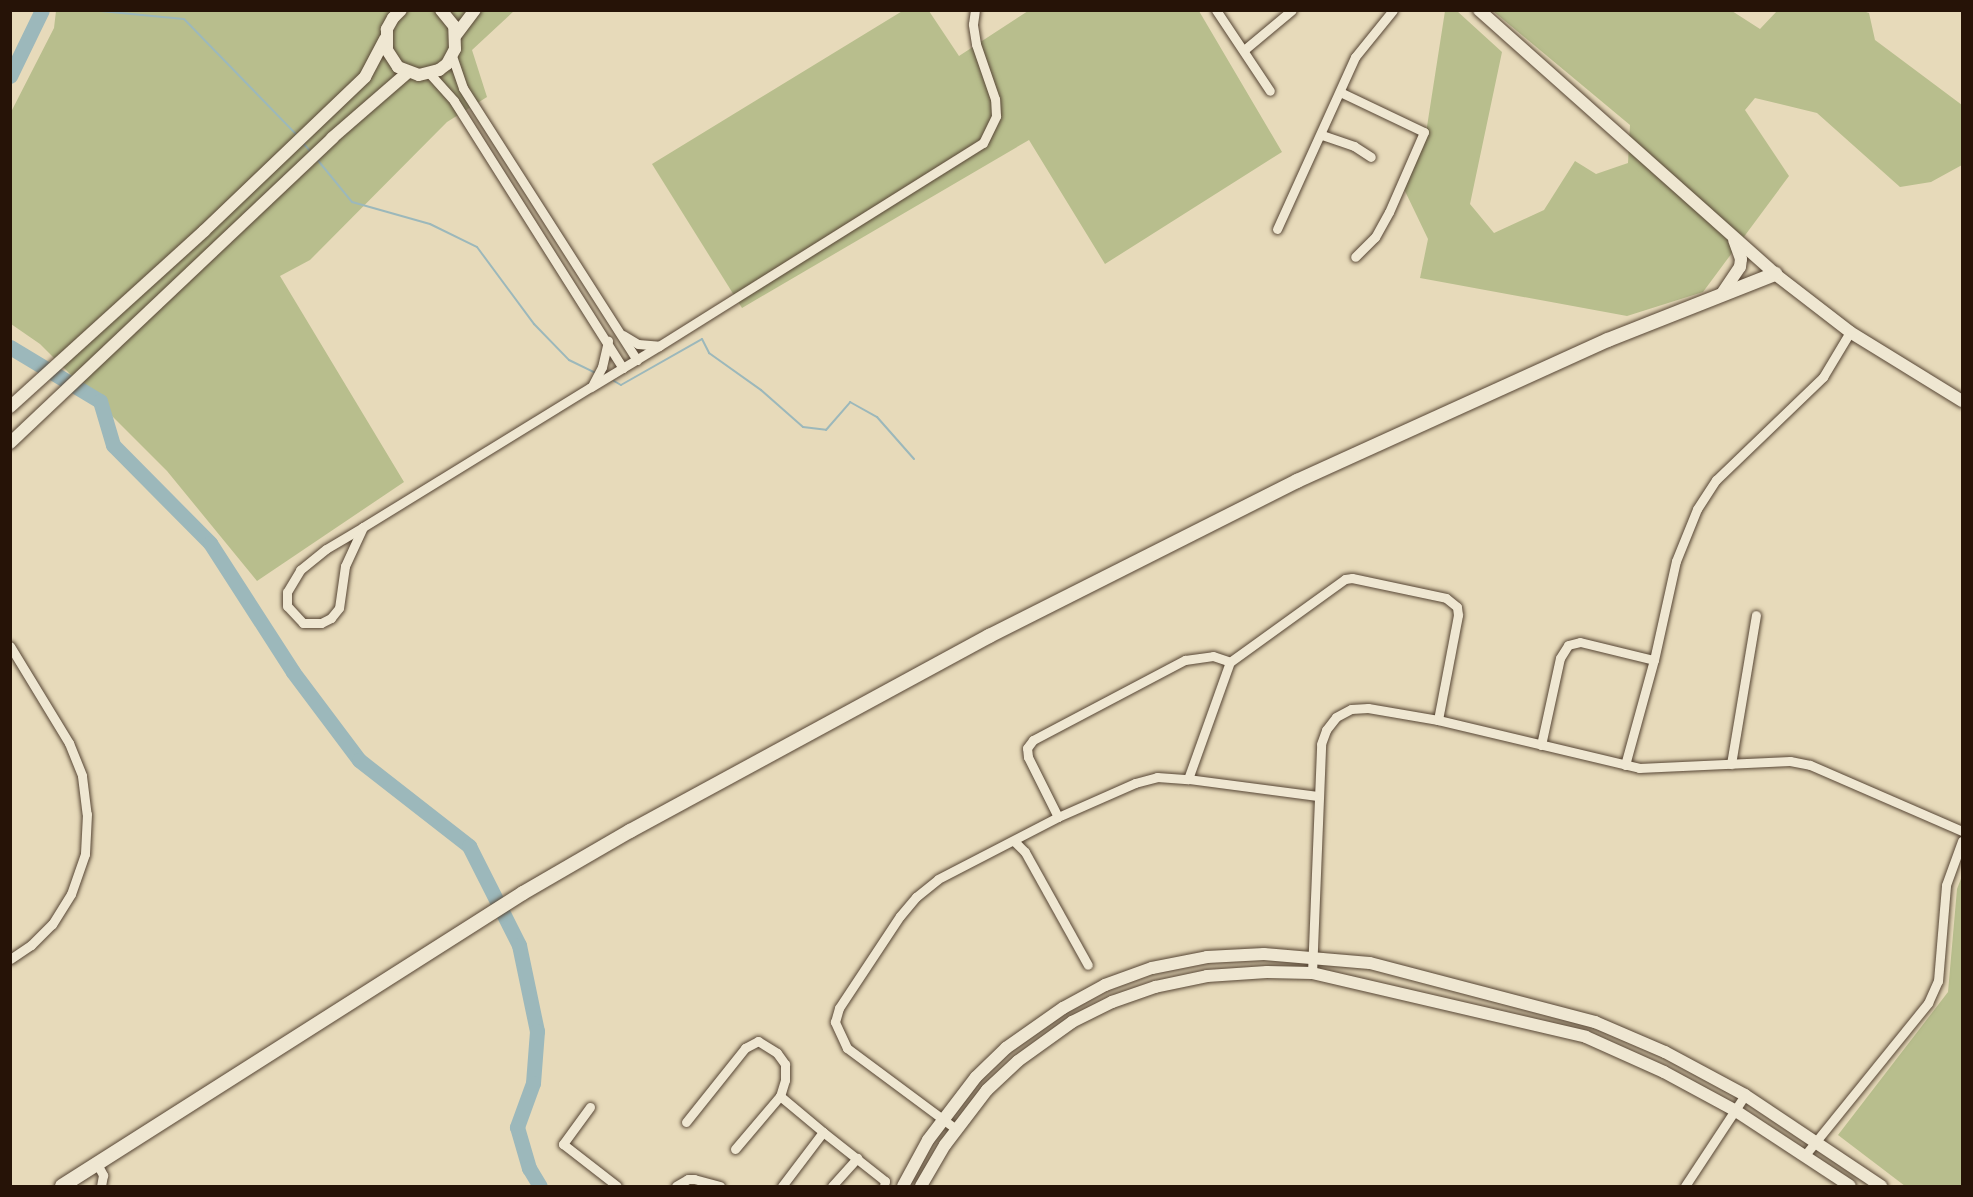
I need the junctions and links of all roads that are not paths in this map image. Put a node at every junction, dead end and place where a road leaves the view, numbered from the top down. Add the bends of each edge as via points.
1 (385, 10) edge
2 (401, 10) edge
3 (441, 10) edge
4 (475, 10) edge
5 (975, 10) edge
6 (1216, 10) edge
7 (1292, 10) edge
8 (1393, 10) edge
9 (1479, 10) edge
10 (388, 25) junction
11 (456, 35) junction
12 (385, 39) junction
13 (1244, 50) junction
14 (452, 56) junction
15 (407, 73) junction
16 (430, 74) junction
17 (1270, 91) dead end
18 (1340, 92) junction
19 (1322, 135) junction
20 (1371, 157) dead end
21 (1277, 229) dead end
22 (1734, 239) junction
23 (1355, 257) dead end
24 (1774, 274) junction
25 (1723, 292) junction
26 (1850, 332) junction
27 (620, 333) junction
28 (608, 341) junction
29 (659, 346) junction
30 (637, 360) junction
31 (623, 368) junction
32 (591, 387) junction
33 (1962, 401) edge
34 (10, 407) edge
35 (10, 443) edge
36 (363, 527) junction
37 (1756, 615) dead end
38 (10, 646) edge
39 (1654, 660) junction
40 (1230, 662) junction
41 (1438, 720) junction
42 (1541, 746) junction
43 (1731, 764) junction
44 (1625, 765) junction
45 (1188, 779) junction
46 (1317, 796) junction
47 (1058, 817) junction
48 (1962, 831) edge
49 (1962, 841) edge
50 (1015, 842) junction
51 (1313, 956) junction
52 (10, 959) edge
53 (1088, 965) dead end
54 (1312, 973) junction
55 (1745, 1095) junction
56 (780, 1096) junction
57 (590, 1107) dead end
58 (1736, 1111) junction
59 (942, 1119) junction
60 (686, 1122) dead end
61 (956, 1129) junction
62 (823, 1132) junction
63 (1817, 1141) junction
64 (735, 1149) dead end
65 (1805, 1155) junction
66 (857, 1158) junction
67 (97, 1164) junction
68 (62, 1186) edge
69 (101, 1186) edge
70 (617, 1186) edge
71 (676, 1186) edge
72 (720, 1186) edge
73 (783, 1186) edge
74 (832, 1186) edge
75 (884, 1186) edge
76 (903, 1186) edge
77 (921, 1186) edge
78 (1685, 1186) edge
79 (1850, 1186) edge
80 (1881, 1186) edge

1 - 10 street
2 - 10 street
3 - 11 street
4 - 11 street
5 - 29 street via 976,44 995,99 996,116 983,143
6 - 13 street
7 - 13 street
8 - 18 street via 1355,57
9 - 22 street
10 - 12 street
11 - 14 street
12 - 15 street via 391,60
12 - 34 street via 365,77
13 - 17 street
14 - 16 street via 447,64
14 - 27 street via 463,88
15 - 16 street
15 - 35 street via 332,138
16 - 28 street via 454,101
18 - 19 street
18 - 23 street via 1424,132 1389,212 1375,237
19 - 20 street via 1354,146
19 - 21 street
22 - 24 street
22 - 25 street via 1740,267
24 - 25 main road
24 - 26 street
25 - 67 main road via 1297,481 989,636 523,893
26 - 33 street
26 - 39 street via 1823,377 1704,496 1676,561
27 - 29 street via 638,344
27 - 30 street
28 - 31 street
28 - 32 street via 602,367
29 - 30 street
30 - 31 street
31 - 32 street
32 - 36 street
36 - 36 street via 300,570 287,592 287,606 303,623 321,623 339,608 345,566
37 - 43 street
38 - 52 street via 69,743 82,776 87,814 84,854 70,894 52,924
39 - 42 street via 1580,642 1568,645 1560,658
39 - 44 street
40 - 41 street via 1345,579 1446,597 1457,607 1458,615
40 - 45 street
40 - 47 street via 1213,656 1185,660 1033,740 1027,748 1028,757
41 - 42 street
41 - 46 street via 1368,708 1351,709 1336,717 1321,744
42 - 44 street
43 - 44 street via 1639,768
43 - 48 street via 1790,761 1810,765
45 - 46 street
45 - 47 street via 1157,777 1135,783
46 - 51 street
47 - 50 street
49 - 63 street via 1946,885 1938,981 1931,996
50 - 53 street via 1025,852
50 - 59 street via 938,879 916,897 839,1008 835,1022 847,1048
51 - 54 street
51 - 55 street via 1370,963 1595,1022 1665,1052
51 - 59 street via 1207,957 1152,968 1105,985 1063,1008 1006,1048
54 - 58 street via 1586,1037 1664,1072
54 - 61 street via 1207,976 1155,987 1112,1002 1072,1022 1018,1060 987,1090
55 - 58 street
55 - 63 street
56 - 60 street via 785,1064 777,1053 758,1041 745,1048
56 - 62 street
56 - 64 street
57 - 70 street via 562,1144
58 - 65 street
58 - 78 street
59 - 61 street
59 - 76 street
61 - 77 street
62 - 66 street
62 - 73 street
63 - 65 street
63 - 80 street
65 - 79 street
66 - 74 street
66 - 75 street via 885,1181
67 - 68 main road
67 - 69 street via 103,1175
71 - 72 street via 694,1179

